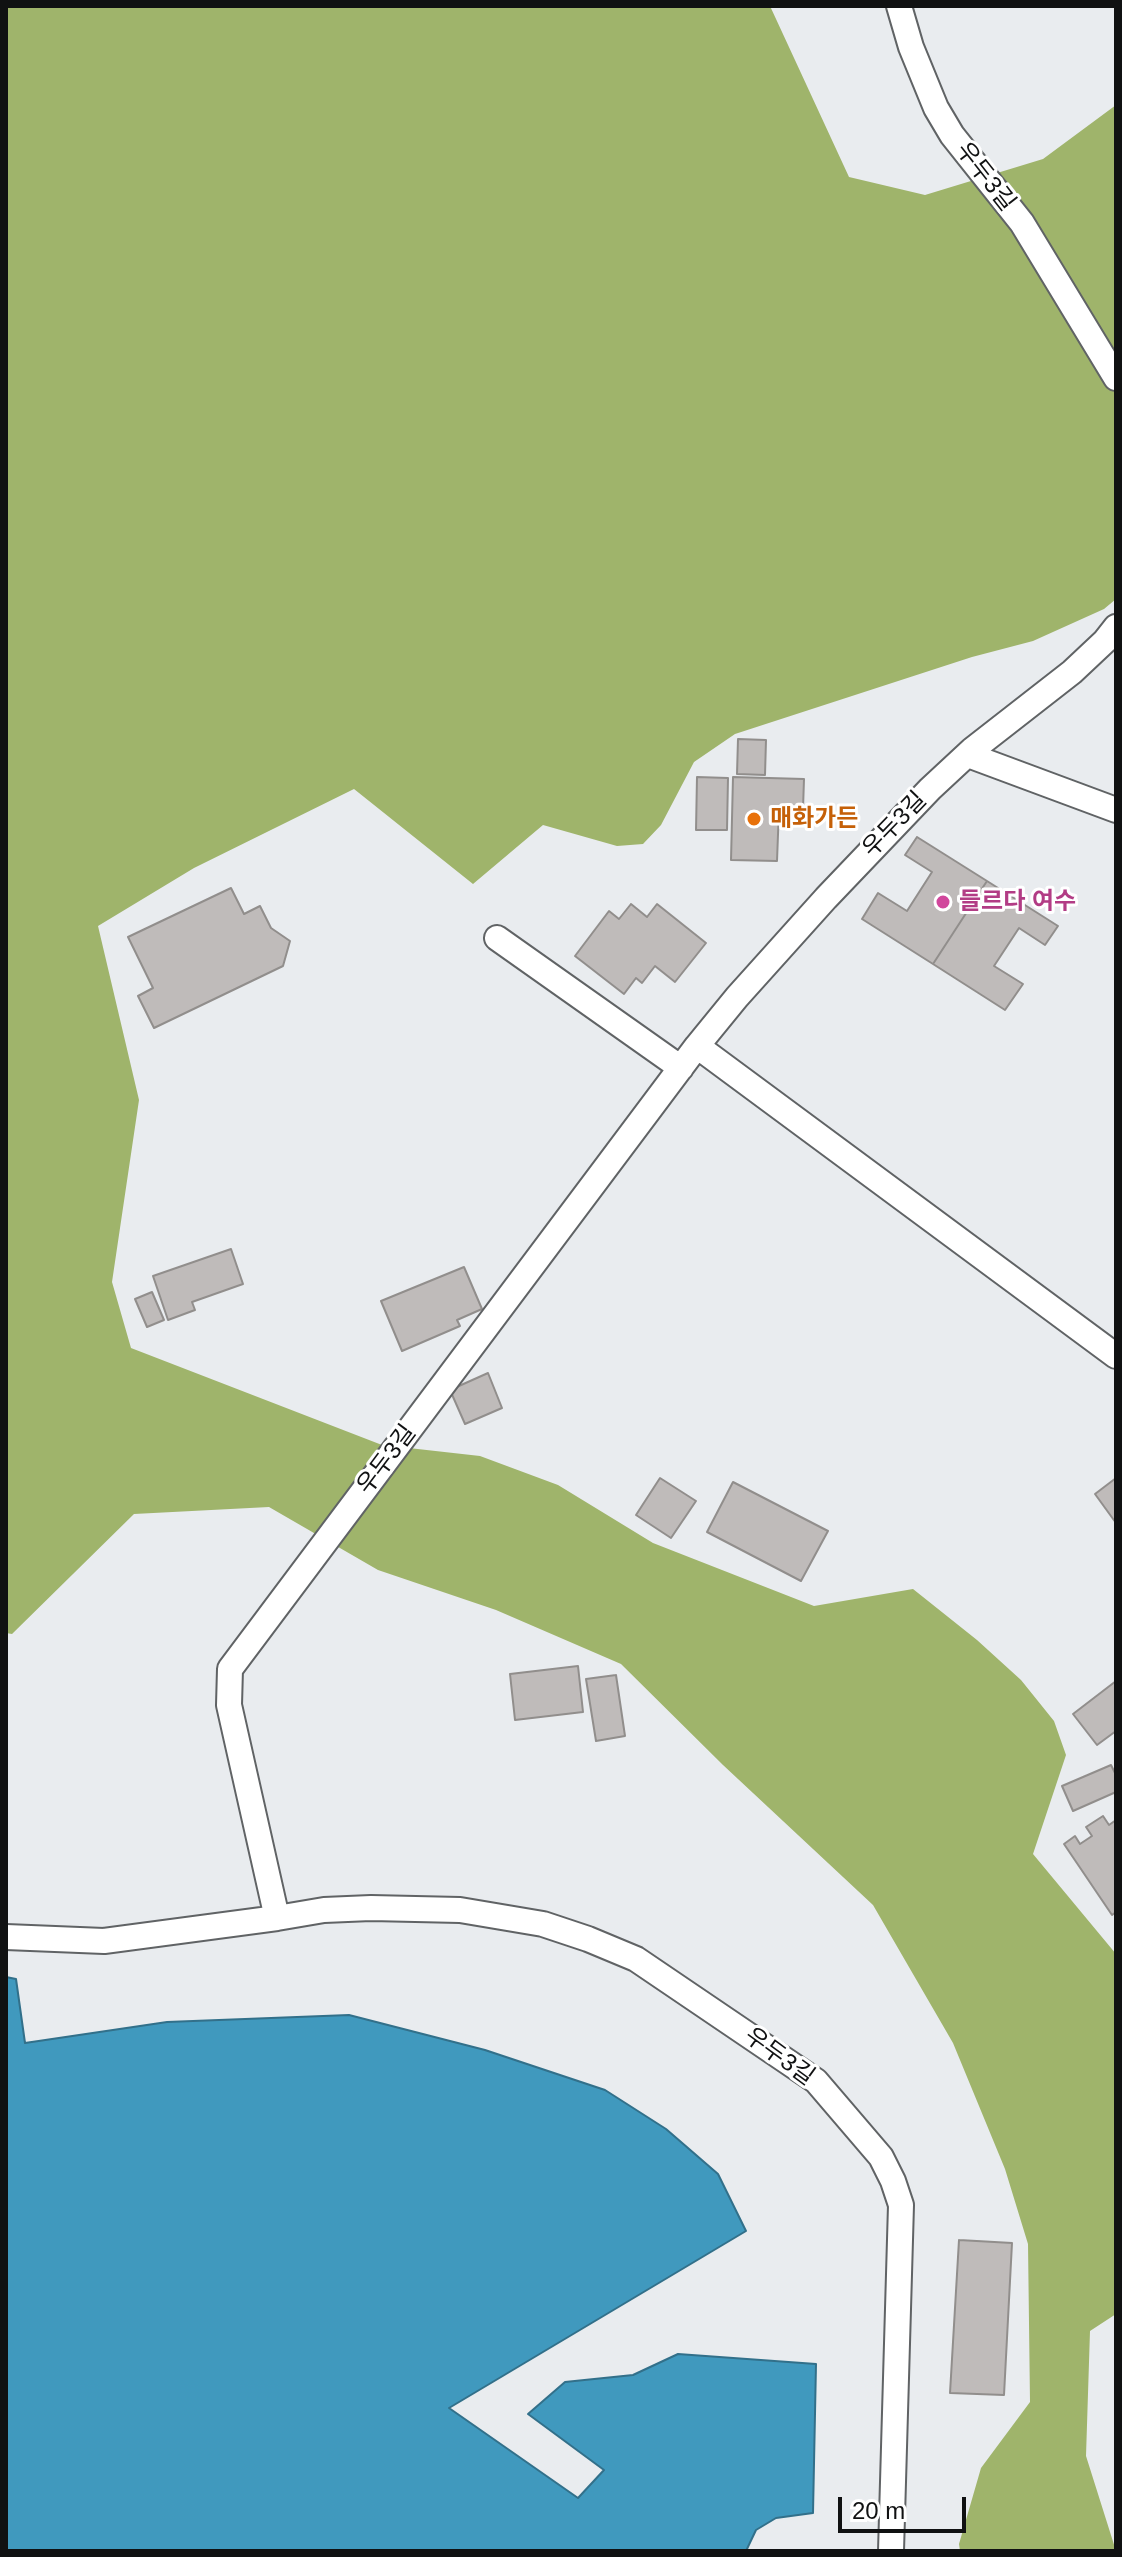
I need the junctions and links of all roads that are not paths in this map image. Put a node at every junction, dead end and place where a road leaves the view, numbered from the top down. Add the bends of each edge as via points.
1 (899, 6) edge
2 (1116, 378) edge
3 (1116, 627) edge
4 (968, 755) junction
5 (1116, 810) edge
6 (497, 938) dead end
7 (697, 1046) junction
8 (681, 1068) junction
9 (1116, 1356) edge
10 (277, 1918) junction
11 (6, 1937) edge
12 (891, 2551) edge

1 - 2 lane, 우두3길 via 936,108 1022,223
3 - 4 lane, 우두3길 via 1072,672
4 - 5 lane
4 - 7 lane, 우두3길 via 826,898
6 - 8 lane
7 - 8 lane, 우두3길
7 - 9 lane
8 - 10 lane, 우두3길 via 230,1669 229,1705
10 - 11 lane, 우두3길 via 104,1941
10 - 12 lane, 우두3길 via 324,1910 460,1910 543,1924 636,1959 816,2081 881,2157 901,2205

